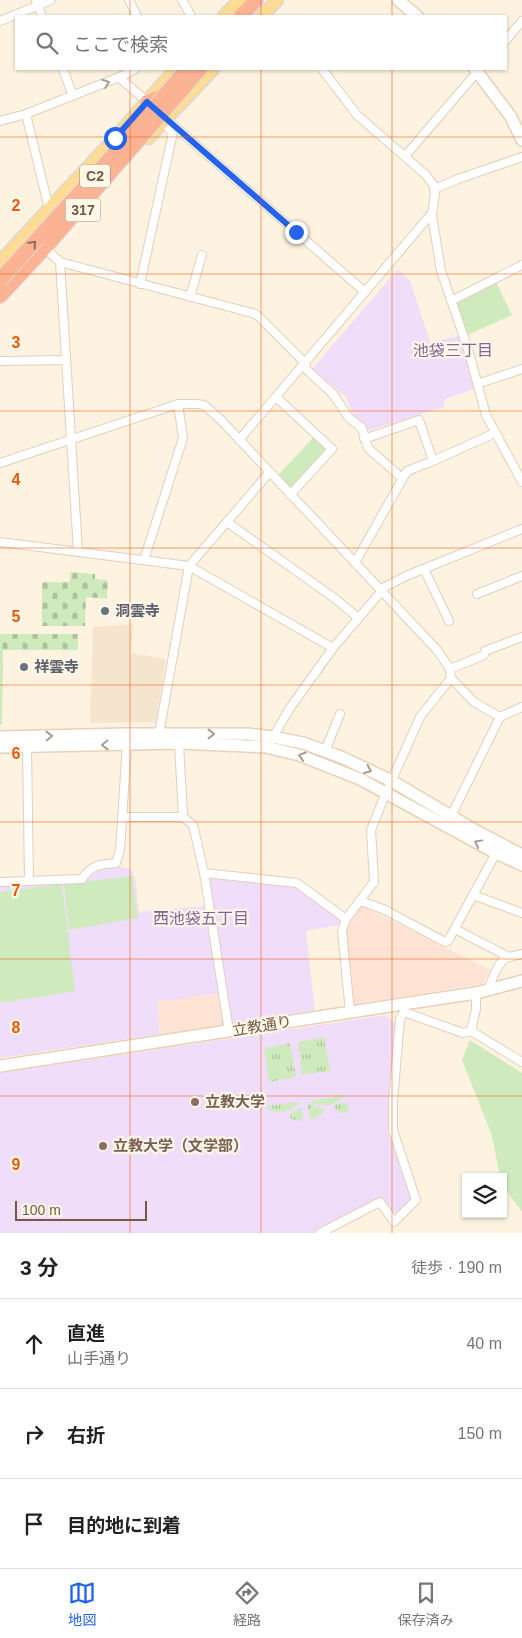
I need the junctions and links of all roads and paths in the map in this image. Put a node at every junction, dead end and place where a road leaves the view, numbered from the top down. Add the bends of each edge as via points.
1 (51, 0) edge
2 (129, 0) edge
3 (182, 0) edge
4 (240, 0) edge
5 (248, 0) edge
6 (256, 0) edge
7 (398, 0) edge
8 (37, 3) edge
9 (269, 8) edge
10 (42, 15) edge
11 (136, 15) edge
12 (190, 15) edge
13 (225, 15) edge
14 (235, 15) edge
15 (242, 15) edge
16 (250, 15) edge
17 (415, 15) edge
18 (522, 21) edge
19 (0, 22) edge
20 (507, 39) edge
21 (63, 70) edge
22 (133, 70) edge
23 (175, 70) edge
24 (186, 70) edge
25 (192, 70) edge
26 (199, 70) edge
27 (212, 70) edge
28 (323, 70) edge
29 (478, 70) edge
30 (122, 76) junction
31 (73, 96) junction
32 (147, 102) junction
33 (26, 114) junction
34 (166, 119) junction
35 (0, 121) edge
36 (522, 140) edge
37 (103, 151) junction
38 (405, 156) junction
39 (522, 157) edge
40 (123, 166) junction
41 (76, 180) junction
42 (434, 189) junction
43 (95, 196) junction
44 (49, 209) junction
45 (432, 213) junction
46 (47, 250) junction
47 (202, 255) dead end
48 (0, 262) edge
49 (60, 262) junction
50 (522, 265) edge
51 (0, 280) edge
52 (140, 284) junction
53 (365, 292) junction
54 (0, 296) edge
55 (190, 297) junction
56 (0, 301) edge
57 (450, 301) junction
58 (66, 360) junction
59 (0, 361) edge
60 (305, 363) junction
61 (522, 369) edge
62 (477, 384) junction
63 (276, 397) junction
64 (178, 404) junction
65 (494, 433) junction
66 (364, 439) junction
67 (71, 440) junction
68 (239, 440) junction
69 (433, 461) junction
70 (0, 463) edge
71 (269, 473) junction
72 (402, 478) junction
73 (522, 482) edge
74 (290, 495) junction
75 (227, 522) junction
76 (522, 529) edge
77 (0, 542) edge
78 (78, 552) junction
79 (144, 560) junction
80 (356, 561) junction
81 (189, 566) junction
82 (424, 569) junction
83 (522, 576) edge
84 (381, 590) junction
85 (477, 594) dead end
86 (358, 618) junction
87 (449, 621) dead end
88 (522, 637) edge
89 (333, 648) junction
90 (450, 669) junction
91 (451, 678) junction
92 (520, 710) edge
93 (340, 714) dead end
94 (500, 717) junction
95 (158, 734) junction
96 (0, 737) edge
97 (273, 737) junction
98 (179, 743) junction
99 (127, 744) junction
100 (326, 746) dead end
101 (0, 747) edge
102 (27, 747) junction
103 (392, 781) junction
104 (386, 793) junction
105 (451, 816) junction
106 (122, 817) junction
107 (183, 817) junction
108 (496, 853) junction
109 (522, 855) edge
110 (522, 865) edge
111 (204, 873) junction
112 (29, 880) junction
113 (0, 882) edge
114 (473, 895) junction
115 (361, 901) junction
116 (522, 913) edge
117 (346, 919) junction
118 (455, 929) junction
119 (522, 954) edge
120 (509, 957) junction
121 (522, 981) edge
122 (488, 990) junction
123 (476, 992) junction
124 (403, 1008) junction
125 (350, 1012) junction
126 (229, 1031) junction
127 (471, 1031) junction
128 (522, 1062) edge
129 (0, 1066) edge
130 (320, 1233) edge

1 - 8 street
2 - 11 street
3 - 12 street
4 - 13 main road
5 - 14 highway
6 - 15 highway
7 - 17 street
8 - 10 street
8 - 19 street
9 - 16 highway
18 - 20 street
21 - 31 street
22 - 30 street
23 - 32 main road, 317
51 -> 24 highway, C2, bridge
25 - 32 highway, bridge via 170,93
26 - 54 highway, C2, bridge
27 - 34 main road, 317
28 - 38 street via 357,114
29 - 36 street via 511,117
29 - 38 street
31 -> 30 street
30 - 32 street via 122,80
31 - 33 street
32 - 34 street
32 - 37 main road, 317
33 - 35 street
33 - 44 street
34 - 40 main road, 317
34 - 52 street via 172,137
34 - 53 street
37 - 40 main road via 102,164 108,169
37 - 41 main road, 317
38 - 42 street via 426,175
39 - 42 street
40 - 43 main road, 317
41 - 43 main road via 94,173 100,178
41 - 44 main road, 317
42 - 45 street
43 - 46 main road, 317
44 - 48 main road, 317
45 - 53 street
45 - 57 street via 441,271
46 - 49 street
46 - 56 main road, 317
47 - 55 street
49 - 52 street
49 - 58 street
50 - 57 street
52 - 55 street
53 - 60 street
55 - 60 street via 257,316
57 - 62 street
58 - 59 street
58 - 67 street
60 - 63 street
60 - 66 street via 307,370 362,428
61 - 62 street
62 - 65 street
63 - 68 street
63 - 74 street via 332,449
64 - 67 street
64 - 68 street via 204,406
64 - 79 street via 183,438
65 - 69 street
65 - 73 street
66 - 69 street via 419,420
66 - 72 street via 368,448
67 - 70 street
67 - 78 street
68 - 71 street
69 - 72 street via 407,471
71 - 74 street
71 - 75 street
72 - 80 street
74 - 80 street
75 - 81 street
75 - 86 street via 338,600
76 - 82 street
77 - 78 street
78 - 79 street
79 - 81 street
80 - 84 street
81 - 89 street
81 - 95 street
82 - 84 street
82 - 87 street
83 - 85 street
84 - 86 street
84 - 90 street via 437,650
86 - 89 street
88 - 90 street
89 - 97 street
90 - 91 street
91 - 94 street via 474,702
91 - 103 street via 420,717
92 - 94 street
93 - 100 street
94 - 105 street
96 -> 95 street
95 -> 97 street
97 -> 103 street via 303,743 341,757
98 - 99 street
104 -> 98 street via 300,755 266,747
98 - 107 street
99 -> 102 street
99 - 106 street
101 - 102 street
102 - 112 street
103 - 104 street
103 - 105 street
108 -> 104 street
104 - 115 street via 372,830 374,882
105 - 109 street
106 - 107 street
106 - 112 street via 116,863 95,866 82,879
107 - 111 street via 193,825
108 - 110 street
108 - 114 street
111 - 117 street via 297,884
111 - 126 street
112 - 113 street
114 - 116 street
114 - 118 street
115 - 117 street
115 - 118 street via 445,942
117 - 125 street via 342,934
118 - 120 street
119 - 120 street
120 - 122 street via 503,960
121 - 122 street, 立教通り
122 - 123 street, 立教通り
123 - 124 street, 立教通り
123 - 127 street
124 - 125 street, 立教通り
124 - 127 street via 463,1033
124 - 130 street via 393,1130 416,1200 394,1222 380,1202
125 - 126 street, 立教通り
126 - 129 street, 立教通り
127 - 128 street

